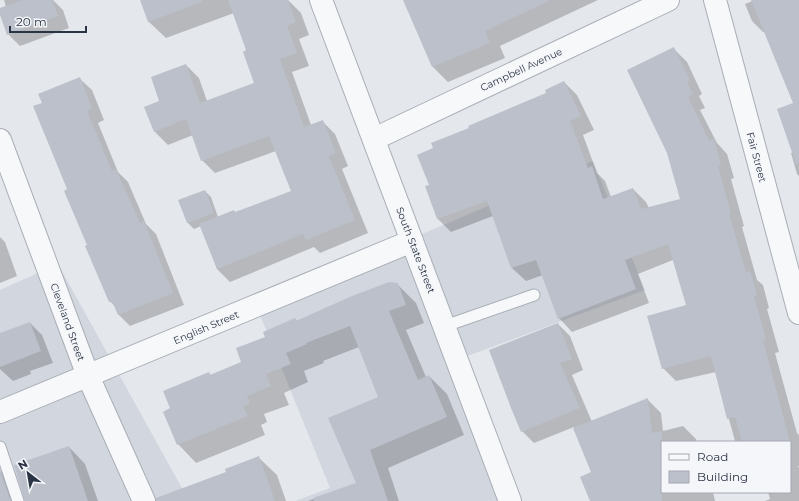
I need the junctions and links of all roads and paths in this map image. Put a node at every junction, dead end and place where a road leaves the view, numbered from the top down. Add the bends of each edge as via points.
1 (321, 0) edge
2 (668, 0) edge
3 (715, 0) edge
4 (374, 139) junction
5 (0, 140) edge
6 (412, 241) junction
7 (534, 295) dead end
8 (799, 313) edge
9 (445, 326) junction
10 (88, 376) junction
11 (0, 412) edge
12 (0, 447) edge
13 (18, 501) edge
14 (144, 501) edge
15 (510, 501) edge

1 - 4 street, South State Street
2 - 4 street, Campbell Avenue
3 - 8 street, Fair Street
4 - 6 street, South State Street
5 - 10 street, Cleveland Street
6 - 9 street, South State Street
6 - 10 street, English Street
7 - 9 lane
9 - 15 street, South State Street
10 - 11 street, English Street
10 - 14 street, Cleveland Street
12 - 13 lane

